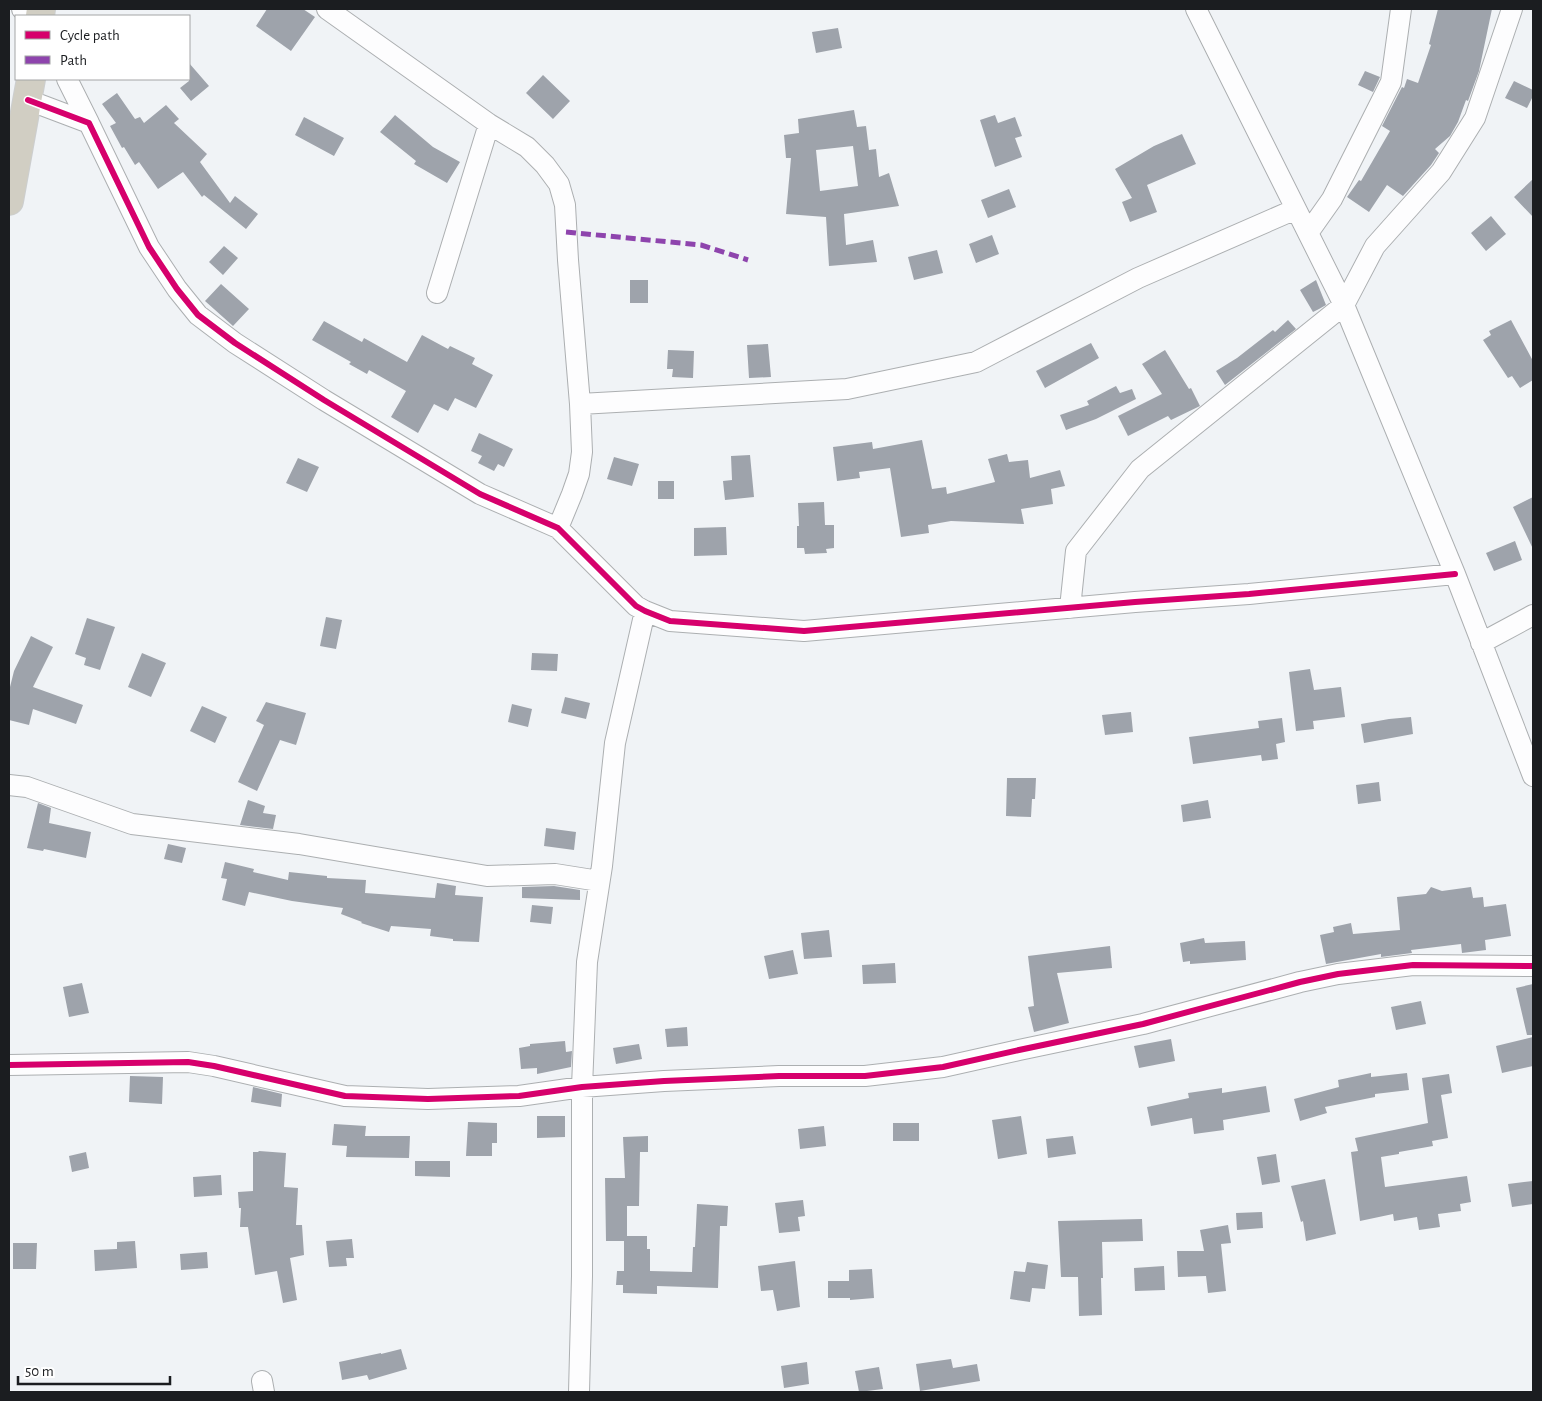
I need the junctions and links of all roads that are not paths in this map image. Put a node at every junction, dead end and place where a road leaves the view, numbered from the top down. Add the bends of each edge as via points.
1 (327, 9) edge
2 (1196, 9) edge
3 (1401, 9) edge
4 (1512, 9) edge
5 (68, 80) edge
6 (23, 108) edge
7 (89, 123) junction
8 (489, 124) junction
9 (9, 201) edge
10 (1296, 209) junction
11 (1308, 233) junction
12 (438, 292) dead end
13 (1344, 305) junction
14 (580, 404) junction
15 (558, 528) junction
16 (1455, 574) junction
17 (1070, 608) junction
18 (645, 612) junction
19 (1533, 615) edge
20 (1481, 642) junction
21 (1533, 776) edge
22 (9, 785) edge
23 (599, 882) junction
24 (1533, 966) edge
25 (9, 1065) edge
26 (582, 1087) junction
27 (579, 1392) edge

1 - 8 street
2 - 10 street
3 - 11 street via 1391,82 1332,199
4 - 13 street via 1475,118 1441,172 1375,246
5 - 7 street
6 - 7 street
6 - 9 highway
7 - 15 street via 149,247 198,315 275,369 480,494
8 - 12 street
8 - 14 street via 527,148 559,184 565,206
10 - 11 street
10 - 14 street via 1138,278 976,362 847,389
11 - 13 street
13 - 16 street
13 - 17 street via 1140,469 1076,551
14 - 15 street via 582,452 579,474
15 - 18 street
16 - 17 street
16 - 20 street
17 - 18 street via 804,631 670,621
18 - 23 street via 615,743
19 - 20 street
20 - 21 street
22 - 23 street via 27,787 132,824 299,844 487,876 555,874
23 - 26 street via 587,962
24 - 26 street via 1414,966 1338,974 1143,1024 943,1067 865,1076 779,1076
25 - 26 street via 188,1062 345,1096 371,1098 519,1096
26 - 27 street

